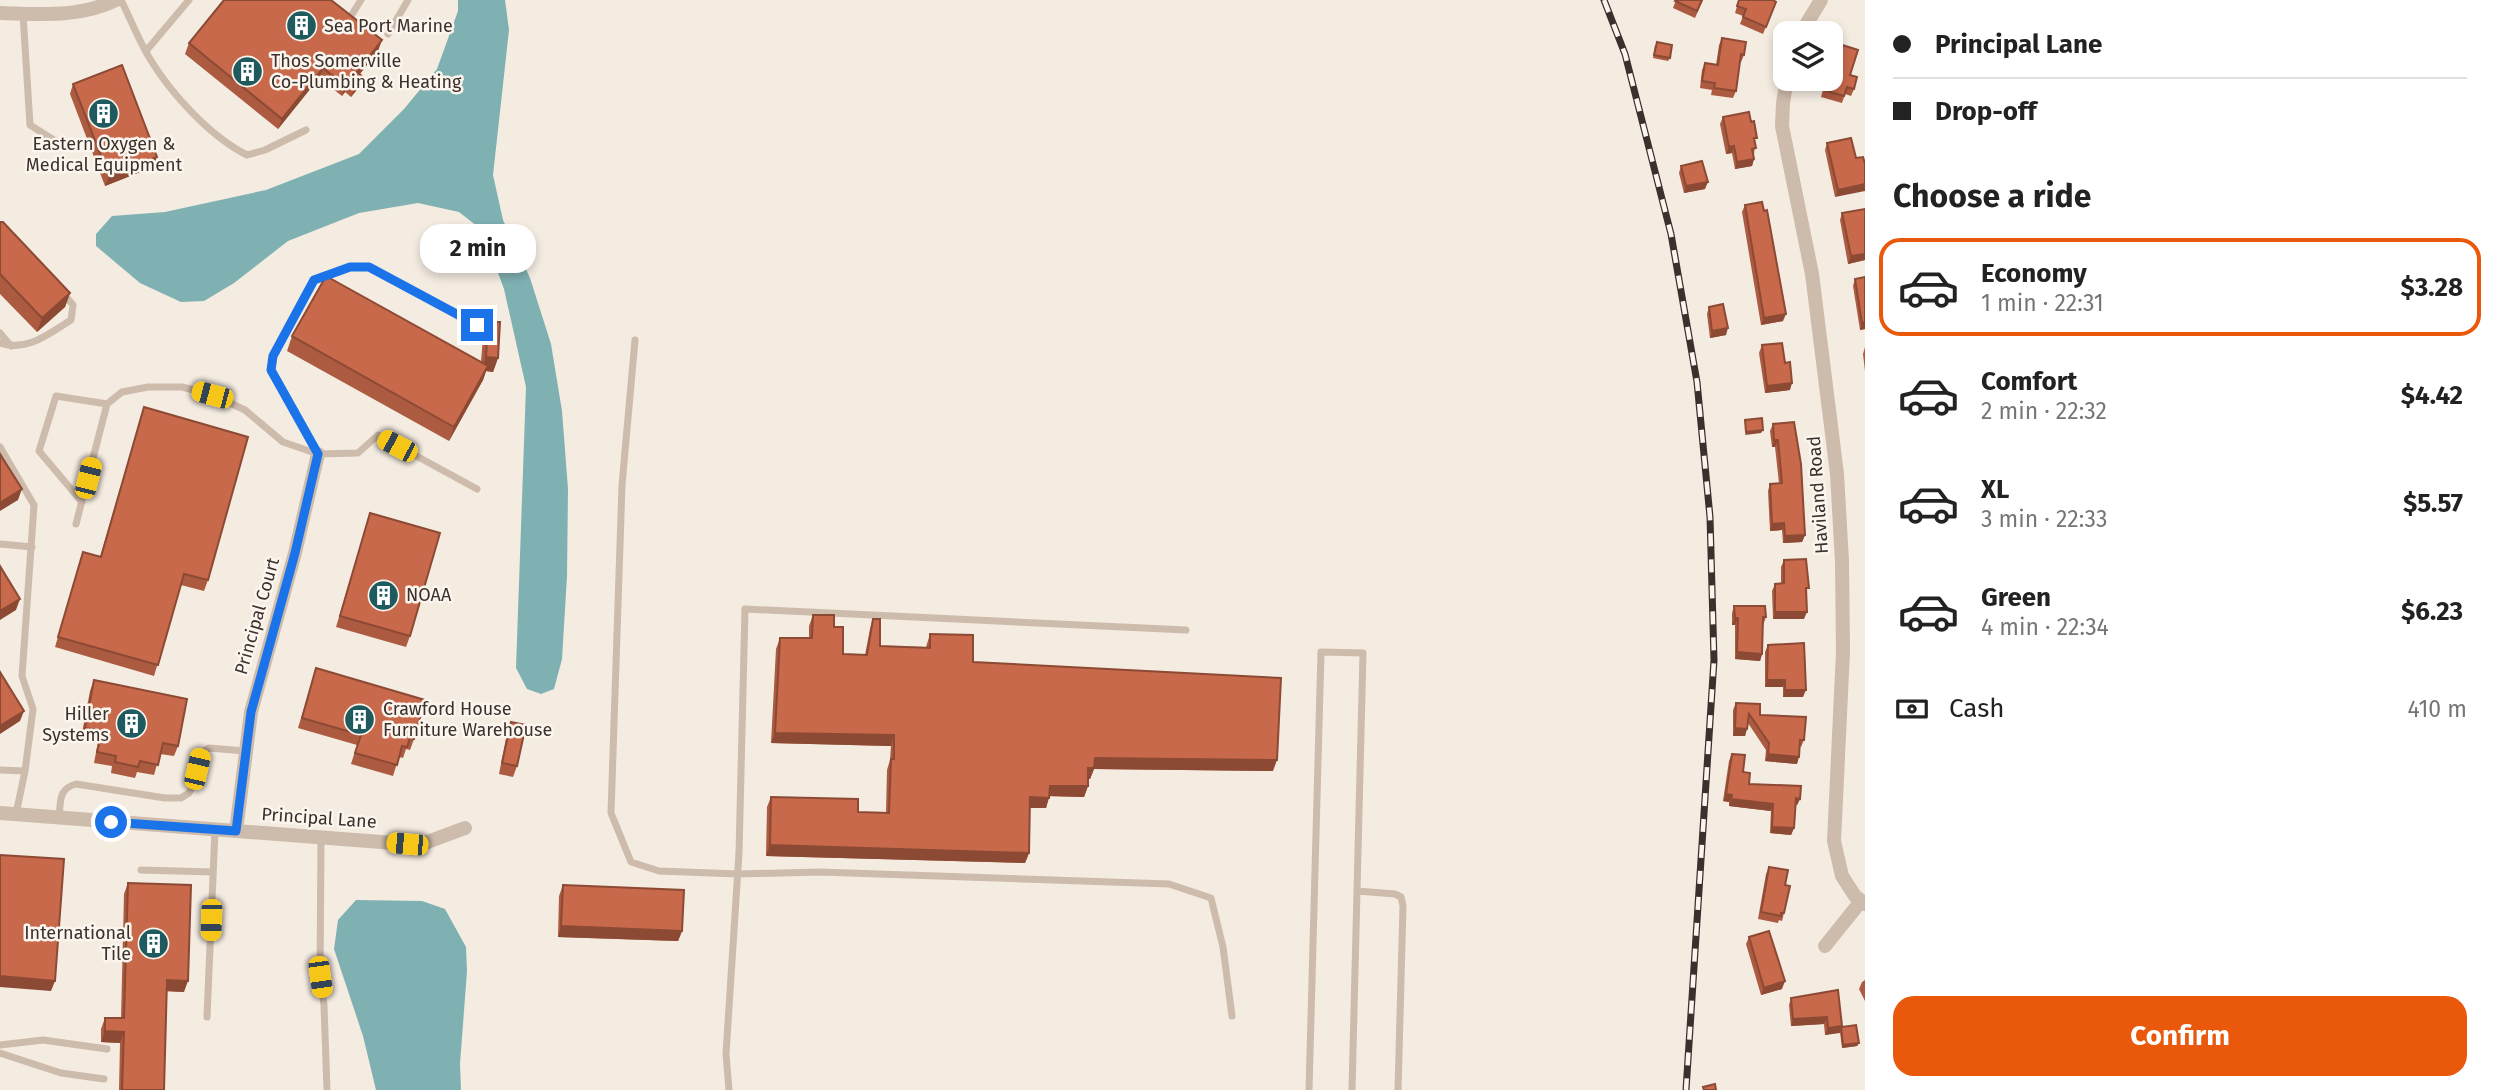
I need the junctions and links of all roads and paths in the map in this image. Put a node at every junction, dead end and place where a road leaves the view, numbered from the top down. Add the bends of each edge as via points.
1 (116, 0) edge
2 (121, 0) edge
3 (188, 0) edge
4 (361, 0) edge
5 (408, 0) edge
6 (1821, 0) edge
7 (0, 13) edge
8 (23, 14) junction
9 (352, 16) edge
10 (1808, 21) edge
11 (388, 33) dead end
12 (146, 51) junction
13 (1786, 91) edge
14 (306, 130) dead end
15 (65, 147) dead end
16 (55, 284) edge
17 (477, 325) dead end
18 (0, 333) edge
19 (635, 340) dead end
20 (0, 343) edge
21 (12, 347) junction
22 (107, 404) junction
23 (0, 447) edge
24 (318, 454) junction
25 (477, 489) dead end
26 (82, 502) junction
27 (76, 524) dead end
28 (0, 544) edge
29 (32, 547) junction
30 (1186, 630) dead end
31 (245, 751) junction
32 (0, 769) edge
33 (26, 771) junction
34 (0, 813) edge
35 (16, 814) junction
36 (58, 818) junction
37 (466, 828) dead end
38 (215, 830) junction
39 (236, 831) junction
40 (321, 837) junction
41 (141, 870) dead end
42 (213, 872) junction
43 (738, 874) junction
44 (1357, 891) junction
45 (1863, 903) edge
46 (1825, 946) dead end
47 (1233, 1016) dead end
48 (207, 1017) dead end
49 (0, 1045) edge
50 (107, 1049) dead end
51 (0, 1053) edge
52 (104, 1079) dead end
53 (327, 1090) edge
54 (729, 1090) edge
55 (1309, 1090) edge
56 (1352, 1090) edge
57 (1398, 1090) edge

1 - 8 street via 69,13
2 - 12 lane
3 - 12 lane
4 - 9 lane
5 - 11 lane
6 - 10 street
7 - 8 street
8 - 15 lane via 30,125
12 - 14 lane via 201,122 227,145 247,155
13 - 45 street, Haviland Road via 1782,126 1812,274 1837,474 1843,652 1834,841 1842,876
16 - 21 lane via 73,305 71,320 33,344
17 - 24 lane via 369,267 350,267 314,280 273,356 271,370
18 - 21 lane
19 - 43 lane via 622,485 611,813 631,862 659,872
20 - 21 lane
22 - 24 lane via 122,393 148,387 182,387 245,410 283,442
22 - 26 lane
22 - 26 lane via 55,396 39,451
23 - 29 lane via 34,505
24 - 25 lane via 358,453 377,435
24 - 31 street, Principal Court
26 - 27 lane
28 - 29 lane
29 - 33 lane via 22,676 33,709
30 - 43 lane via 745,609
31 - 36 lane via 209,748 201,753 193,785 181,798 66,786
31 - 39 street, Principal Court
32 - 33 lane
33 - 35 lane
34 - 35 street, Principal Lane
35 - 36 street, Principal Lane
36 - 38 street, Principal Lane
37 - 40 street, Principal Lane via 415,844
38 - 39 street, Principal Lane
38 - 42 lane
39 - 40 street, Principal Lane
40 - 53 lane via 320,977
41 - 42 lane
42 - 48 lane
43 - 47 lane via 820,872 1169,884 1210,898
43 - 54 lane via 726,1054
44 - 55 lane via 1363,653 1321,652
44 - 56 lane
44 - 57 lane via 1395,894 1403,906
45 - 46 street
49 - 50 lane via 43,1040
51 - 52 lane via 61,1073

